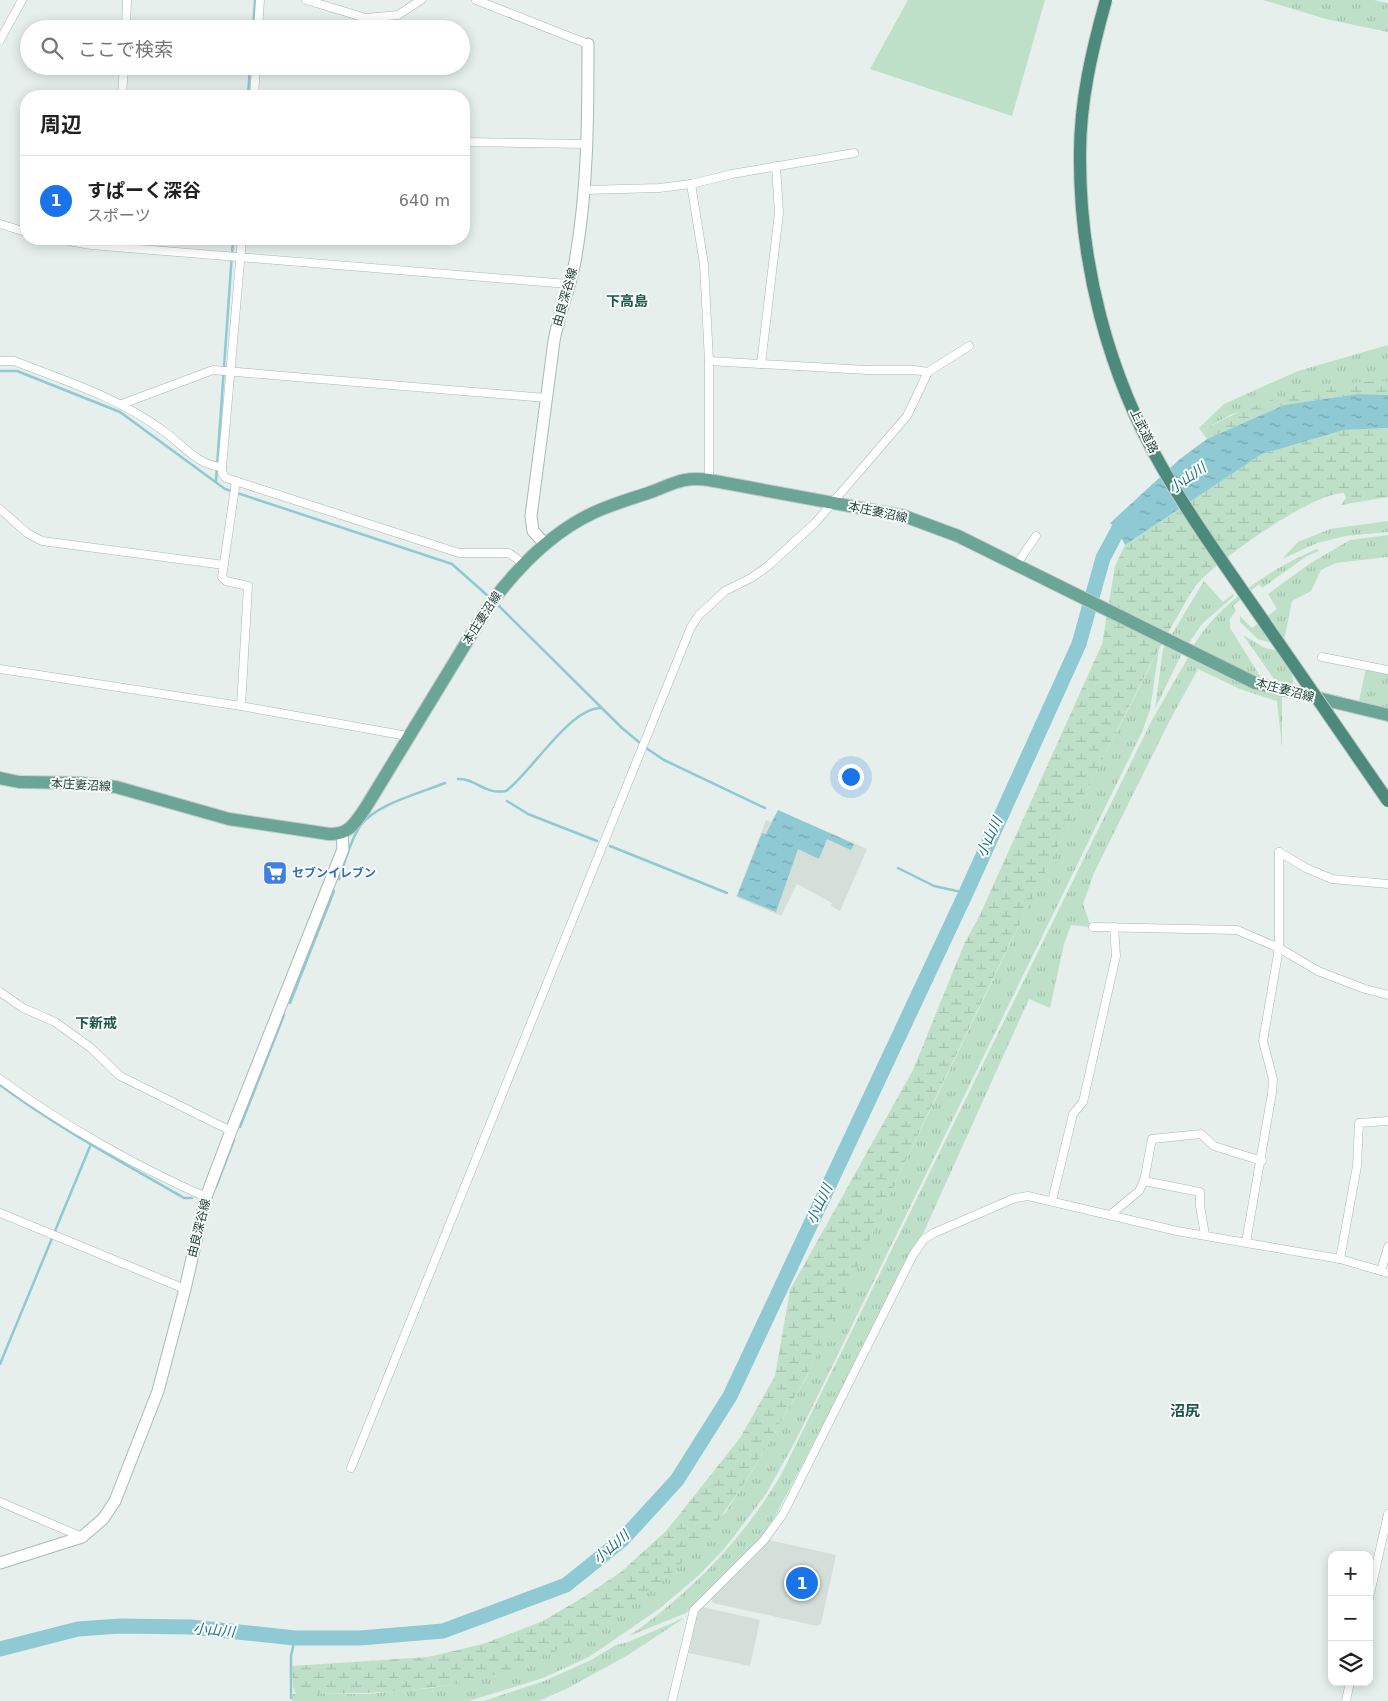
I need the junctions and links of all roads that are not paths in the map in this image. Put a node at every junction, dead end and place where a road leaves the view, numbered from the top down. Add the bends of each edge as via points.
1 (22, 0) edge
2 (126, 0) edge
3 (260, 0) edge
4 (306, 0) edge
5 (421, 0) edge
6 (476, 0) edge
7 (1106, 0) edge
8 (126, 20) edge
9 (259, 20) edge
10 (0, 40) edge
11 (588, 44) joint
12 (123, 75) edge
13 (255, 75) edge
14 (122, 90) edge
15 (254, 90) edge
16 (470, 142) edge
17 (587, 144) junction
18 (854, 153) dead end
19 (776, 166) junction
20 (691, 184) junction
21 (586, 190) junction
22 (0, 224) edge
23 (20, 230) edge
24 (127, 245) edge
25 (241, 245) edge
26 (239, 256) junction
27 (568, 284) junction
28 (969, 346) dead end
29 (0, 360) edge
30 (709, 361) junction
31 (761, 364) junction
32 (229, 371) junction
33 (928, 372) junction
34 (546, 398) junction
35 (122, 404) junction
36 (221, 467) junction
37 (710, 480) junction
38 (236, 481) junction
39 (833, 503) junction
40 (0, 509) edge
41 (1036, 536) dead end
42 (545, 544) junction
43 (524, 564) junction
44 (224, 565) junction
45 (1020, 567) junction
46 (1322, 657) dead end
47 (0, 669) edge
48 (1388, 670) edge
49 (241, 706) junction
50 (1388, 715) edge
51 (407, 738) junction
52 (0, 778) edge
53 (1388, 801) edge
54 (342, 834) junction
55 (1388, 884) edge
56 (1093, 927) dead end
57 (1114, 927) junction
58 (1279, 948) junction
59 (0, 992) edge
60 (1388, 995) edge
61 (0, 1079) edge
62 (1388, 1121) edge
63 (231, 1131) junction
64 (1262, 1161) junction
65 (1144, 1181) junction
66 (206, 1197) junction
67 (1052, 1201) junction
68 (0, 1212) edge
69 (1110, 1215) junction
70 (1205, 1235) junction
71 (1246, 1242) junction
72 (1388, 1247) edge
73 (1340, 1259) junction
74 (1384, 1272) edge
75 (185, 1288) junction
76 (351, 1468) dead end
77 (0, 1502) edge
78 (1388, 1514) edge
79 (82, 1537) junction
80 (0, 1563) edge
81 (1369, 1596) edge
82 (1349, 1686) edge
83 (672, 1701) edge
84 (1346, 1701) edge

1 - 10 street
2 - 8 street
3 - 9 street
4 - 5 street via 366,18 398,15
6 - 11 street
7 - 53 highway, 上武道路, bridge via 1087,82 1080,167 1090,270 1116,367 1145,436 1168,477 1230,573
11 - 17 main road, 由良深谷線
12 - 14 street
13 - 15 street
16 - 17 street
17 - 21 main road, 由良深谷線
18 - 19 street
19 - 20 street
19 - 31 street via 779,213
20 - 21 street
20 - 30 street via 704,264
21 - 27 main road, 由良深谷線 via 576,259
22 - 23 street
24 - 26 street
25 - 26 street
26 - 27 street
26 - 32 street
27 - 34 main road, 由良深谷線 via 557,321
28 - 33 street
29 - 35 street via 14,361
30 - 31 street
30 - 37 street
31 - 33 street
32 - 34 street
32 - 35 street via 206,372
32 - 36 street
33 - 39 street via 906,416
34 - 42 main road, 由良深谷線 via 531,516 533,531
35 - 36 street via 165,432 202,463
36 - 38 street via 224,476
37 - 39 main road, 本庄妻沼線
37 - 42 main road, 本庄妻沼線 via 675,482 611,506 575,523
38 - 43 street via 459,553 510,553
38 - 44 street
39 - 45 main road, 本庄妻沼線 via 904,516 958,536
39 - 76 street via 768,566 724,591 691,627
40 - 44 street via 27,534 42,541
41 - 45 street
42 - 43 main road, 本庄妻沼線
43 - 51 main road, 本庄妻沼線 via 488,606
44 - 49 street via 222,577 226,581 248,586
45 - 50 main road, 本庄妻沼線 via 1255,682
46 - 48 street
47 - 49 street
49 - 51 street
51 - 54 main road, 本庄妻沼線 via 366,808 353,826
52 - 54 main road, 本庄妻沼線 via 18,782 116,787 229,820
54 - 63 main road, 由良深谷線 via 344,849
55 - 58 street via 1332,878 1279,852
56 - 57 street
57 - 58 street via 1237,930
57 - 67 street via 1116,956 1086,1092 1083,1102 1073,1114
58 - 60 street via 1318,971
58 - 64 street via 1263,1042 1273,1079
59 - 63 street via 22,1008 55,1022 120,1076
61 - 66 street via 49,1112 168,1181
62 - 73 street via 1358,1123 1357,1166
63 - 66 main road, 由良深谷線
64 - 65 street via 1214,1146 1202,1134 1152,1139
64 - 71 street
65 - 69 street via 1139,1191
65 - 70 street via 1200,1192
66 - 75 main road, 由良深谷線
67 - 69 street
67 - 83 street via 1028,1196 1014,1198 934,1233 920,1244 783,1514 764,1540 694,1610
68 - 75 street
69 - 70 street
70 - 71 street
71 - 73 street
72 - 74 street
73 - 74 street
75 - 79 main road, 由良深谷線 via 158,1391 121,1488 110,1512
77 - 79 street
78 - 81 street
79 - 80 main road, 由良深谷線
82 - 84 street

